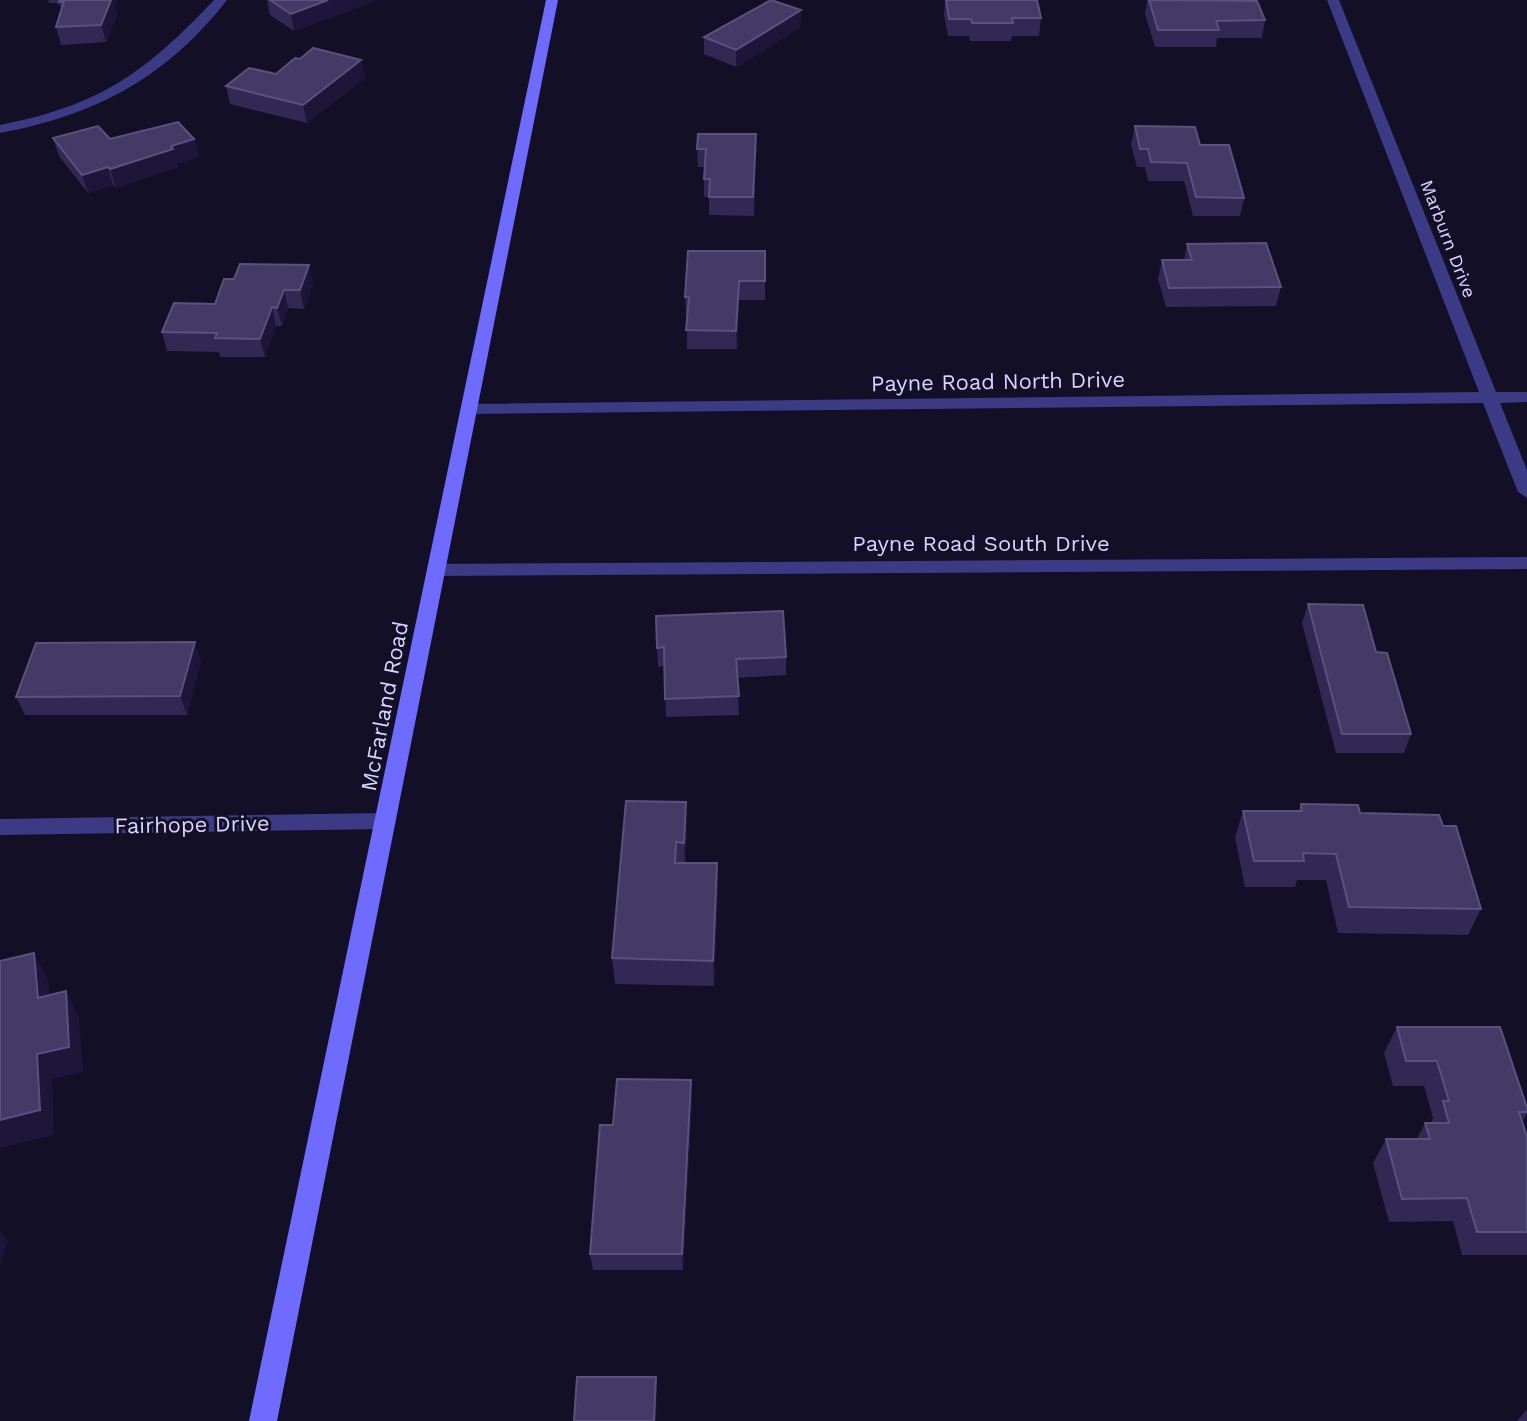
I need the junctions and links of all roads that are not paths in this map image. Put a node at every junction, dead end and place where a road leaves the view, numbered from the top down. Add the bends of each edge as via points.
1 (221, 0) edge
2 (552, 0) edge
3 (1333, 0) edge
4 (0, 129) edge
5 (1489, 397) junction
6 (1527, 397) edge
7 (469, 409) junction
8 (1527, 492) edge
9 (1527, 563) edge
10 (436, 570) junction
11 (385, 821) junction
12 (0, 827) edge
13 (263, 1421) edge

1 - 4 street via 163,59 126,85 76,108
2 - 7 street, McFarland Road
3 - 5 street, Marburn Drive
5 - 6 street, Payne Road North Drive
5 - 7 street, Payne Road North Drive
5 - 8 street, Marburn Drive
7 - 10 street, McFarland Road
9 - 10 street, Payne Road South Drive
10 - 11 street, McFarland Road
11 - 12 street, Fairhope Drive
11 - 13 street, McFarland Road

